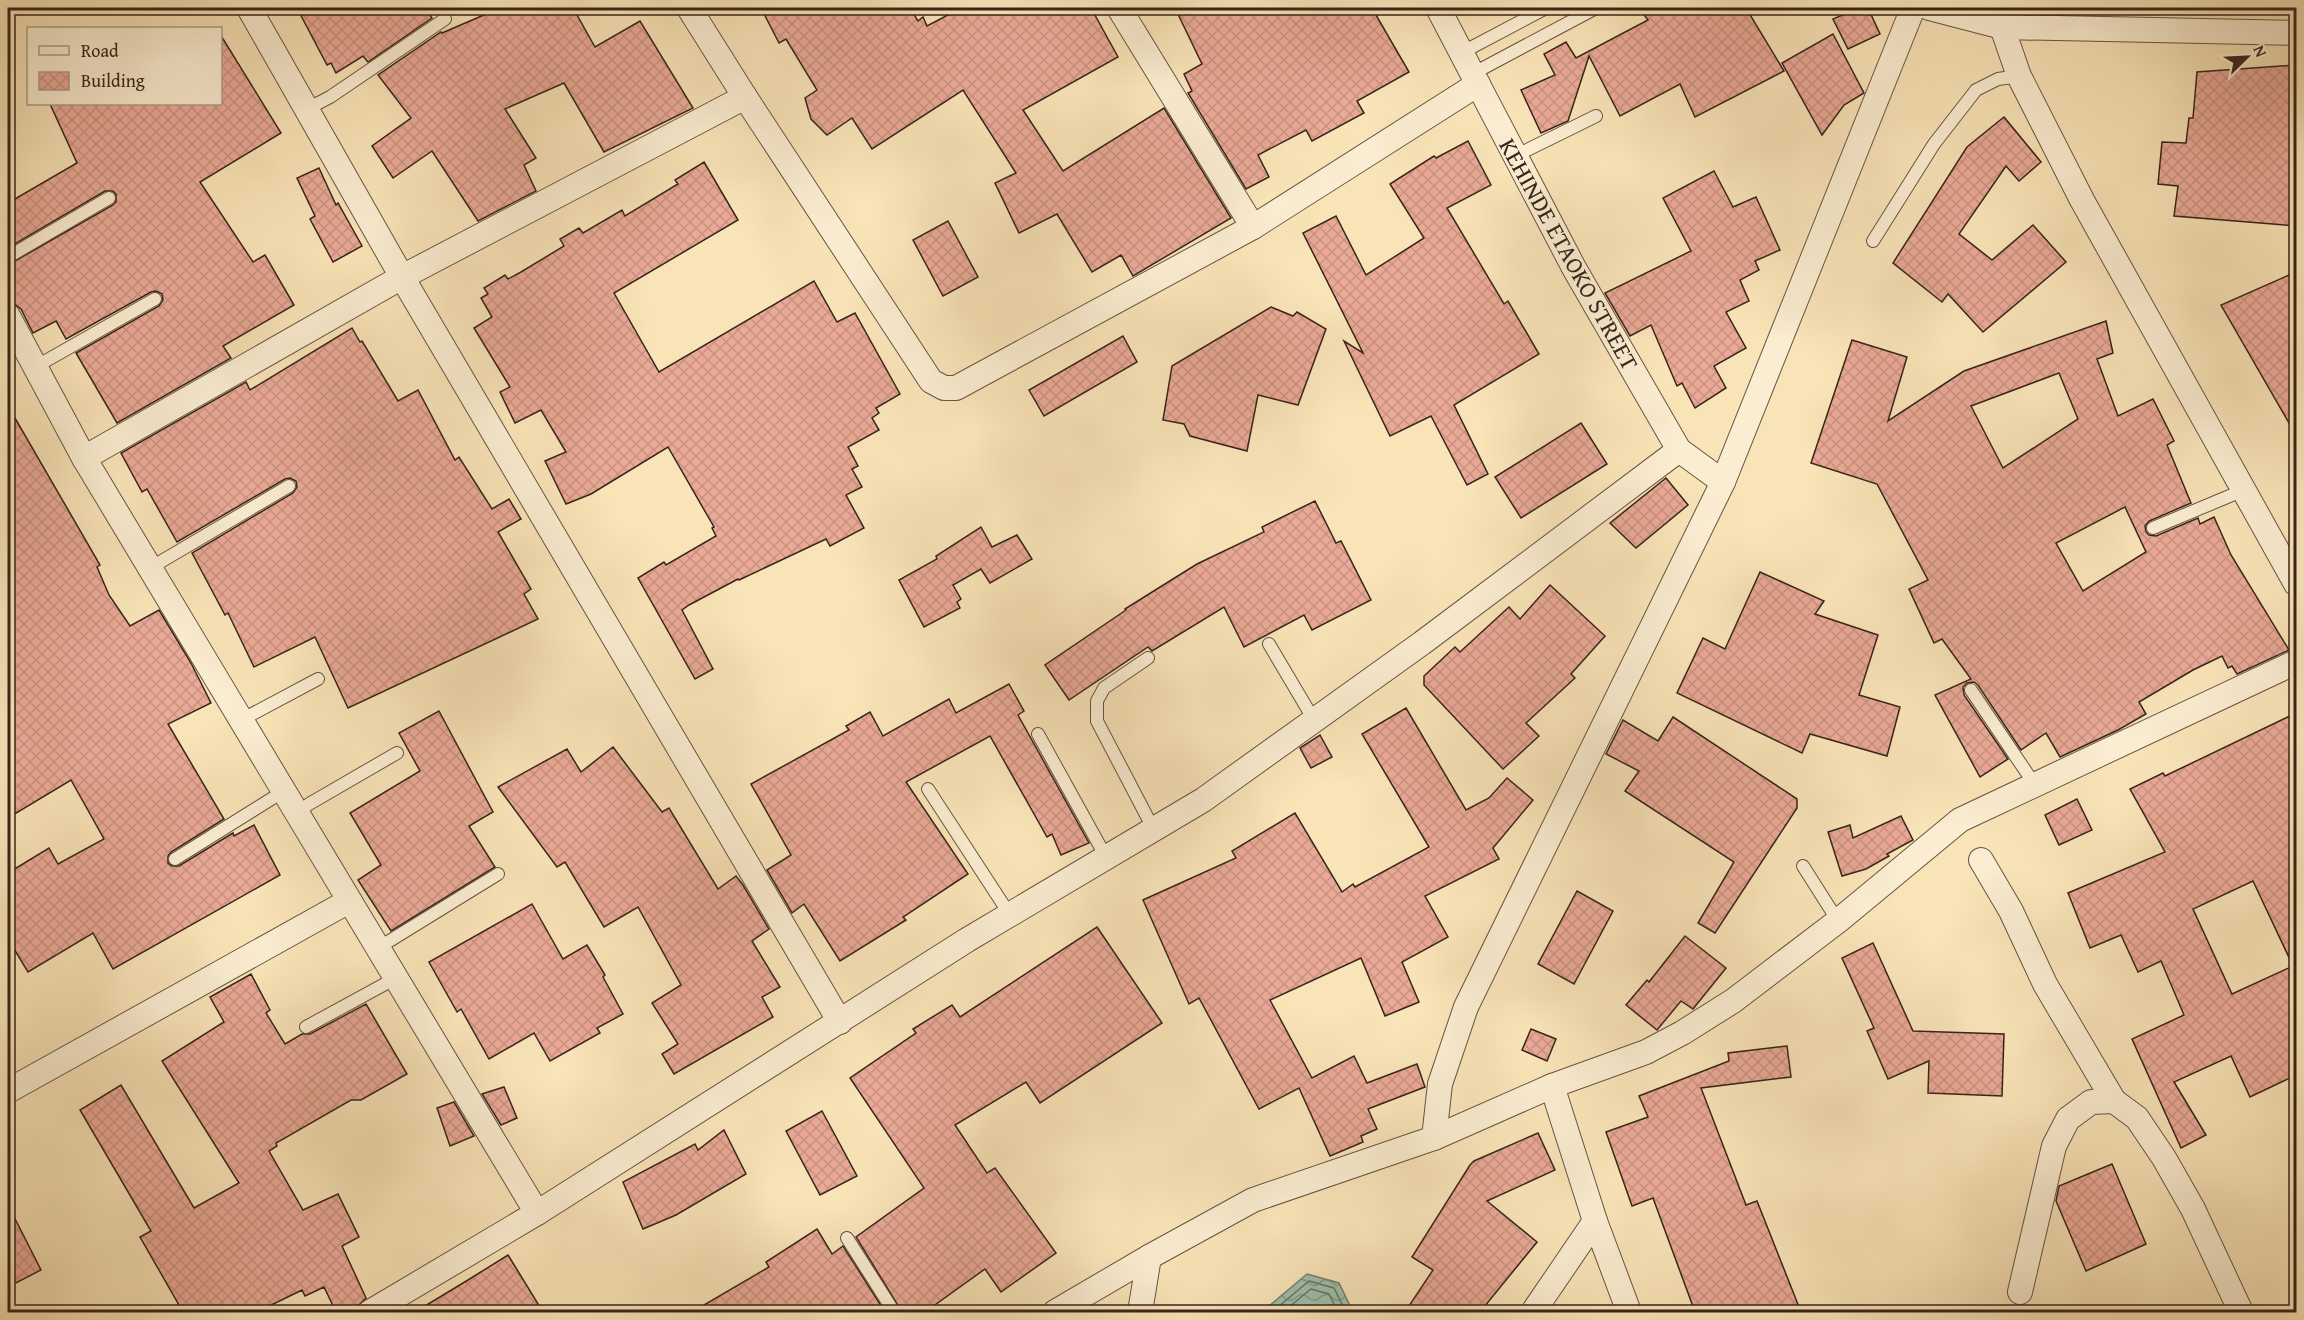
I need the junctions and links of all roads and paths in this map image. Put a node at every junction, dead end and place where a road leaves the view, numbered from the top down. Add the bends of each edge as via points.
1 (249, 8) edge
2 (689, 8) edge
3 (1119, 8) edge
4 (1438, 8) edge
5 (1546, 8) edge
6 (1596, 8) edge
7 (1913, 8) edge
8 (1929, 8) edge
9 (445, 19) dead end
10 (2002, 27) junction
11 (2296, 33) edge
12 (1470, 70) junction
13 (2019, 76) junction
14 (745, 97) junction
15 (307, 110) junction
16 (1596, 116) dead end
17 (1515, 156) junction
18 (109, 198) dead end
19 (1253, 227) junction
20 (1873, 241) dead end
21 (8, 257) edge
22 (402, 277) junction
23 (155, 299) dead end
24 (8, 316) edge
25 (35, 367) junction
26 (1679, 450) junction
27 (84, 458) junction
28 (1723, 482) junction
29 (289, 486) dead end
30 (2244, 490) junction
31 (2153, 528) dead end
32 (150, 568) junction
33 (2296, 584) edge
34 (1269, 644) dead end
35 (1148, 658) dead end
36 (2296, 662) edge
37 (318, 679) dead end
38 (1971, 690) dead end
39 (241, 720) junction
40 (1314, 720) junction
41 (1038, 734) dead end
42 (397, 753) dead end
43 (2035, 785) junction
44 (928, 789) dead end
45 (284, 791) junction
46 (297, 813) junction
47 (1154, 830) junction
48 (1106, 857) junction
49 (175, 859) dead end
50 (1981, 860) dead end
51 (1803, 866) dead end
52 (498, 874) dead end
53 (349, 901) junction
54 (1010, 915) junction
55 (1838, 921) junction
56 (378, 948) junction
57 (396, 978) junction
58 (840, 1022) junction
59 (306, 1027) dead end
60 (1552, 1086) junction
61 (8, 1091) edge
62 (2114, 1101) junction
63 (1434, 1138) junction
64 (537, 1213) junction
65 (1595, 1221) junction
66 (847, 1238) dead end
67 (1149, 1257) junction
68 (2020, 1292) dead end
69 (396, 1306) edge
70 (370, 1312) edge
71 (894, 1312) edge
72 (1055, 1312) edge
73 (1140, 1312) edge
74 (1533, 1312) edge
75 (1629, 1312) edge
76 (2241, 1312) edge

1 - 15 street
2 - 14 street
3 - 19 street
4 - 12 street, KEHINDE ETAOKO STREET
5 - 12 lane
6 - 12 lane
7 - 28 street
8 - 10 street
9 - 15 lane
10 - 11 street
10 - 13 street
12 - 17 street, KEHINDE ETAOKO STREET
12 - 19 street
13 - 20 lane via 1998,79 1976,90 1934,144
13 - 30 street via 2082,200
14 - 19 street via 931,381 944,388 956,388
14 - 22 street
15 - 22 street
16 - 17 lane
17 - 26 street, KEHINDE ETAOKO STREET via 1574,268
18 - 21 lane
22 - 27 street
22 - 58 street
23 - 25 lane
24 - 25 street
25 - 27 street
26 - 28 street, KEHINDE ETAOKO STREET
26 - 40 street
27 - 32 street
28 - 63 street via 1466,1006 1440,1084
29 - 32 lane
30 - 31 lane
30 - 33 street
32 - 39 street
34 - 40 lane
35 - 47 lane via 1104,688 1097,701 1097,721
36 - 43 street
37 - 39 lane
38 - 43 lane
39 - 45 street
40 - 47 street via 1203,800
41 - 48 lane
42 - 46 lane
43 - 55 street via 1960,820
44 - 54 lane
45 - 46 street
45 - 49 lane
46 - 53 street
47 - 48 street
48 - 54 street
50 - 62 street via 2011,911 2045,984
51 - 55 lane
52 - 56 lane
53 - 56 street
53 - 61 street
54 - 58 street
55 - 60 street via 1733,1001 1682,1033 1646,1052
56 - 57 street
57 - 59 lane
57 - 64 street
58 - 64 street
60 - 63 street
60 - 65 street
62 - 68 street via 2091,1102 2068,1119 2054,1146
62 - 76 street via 2137,1118 2164,1158 2193,1209
63 - 67 street via 1253,1200
64 - 69 street
65 - 74 street
65 - 75 street
66 - 71 lane
67 - 72 street
67 - 73 street
69 - 70 street

